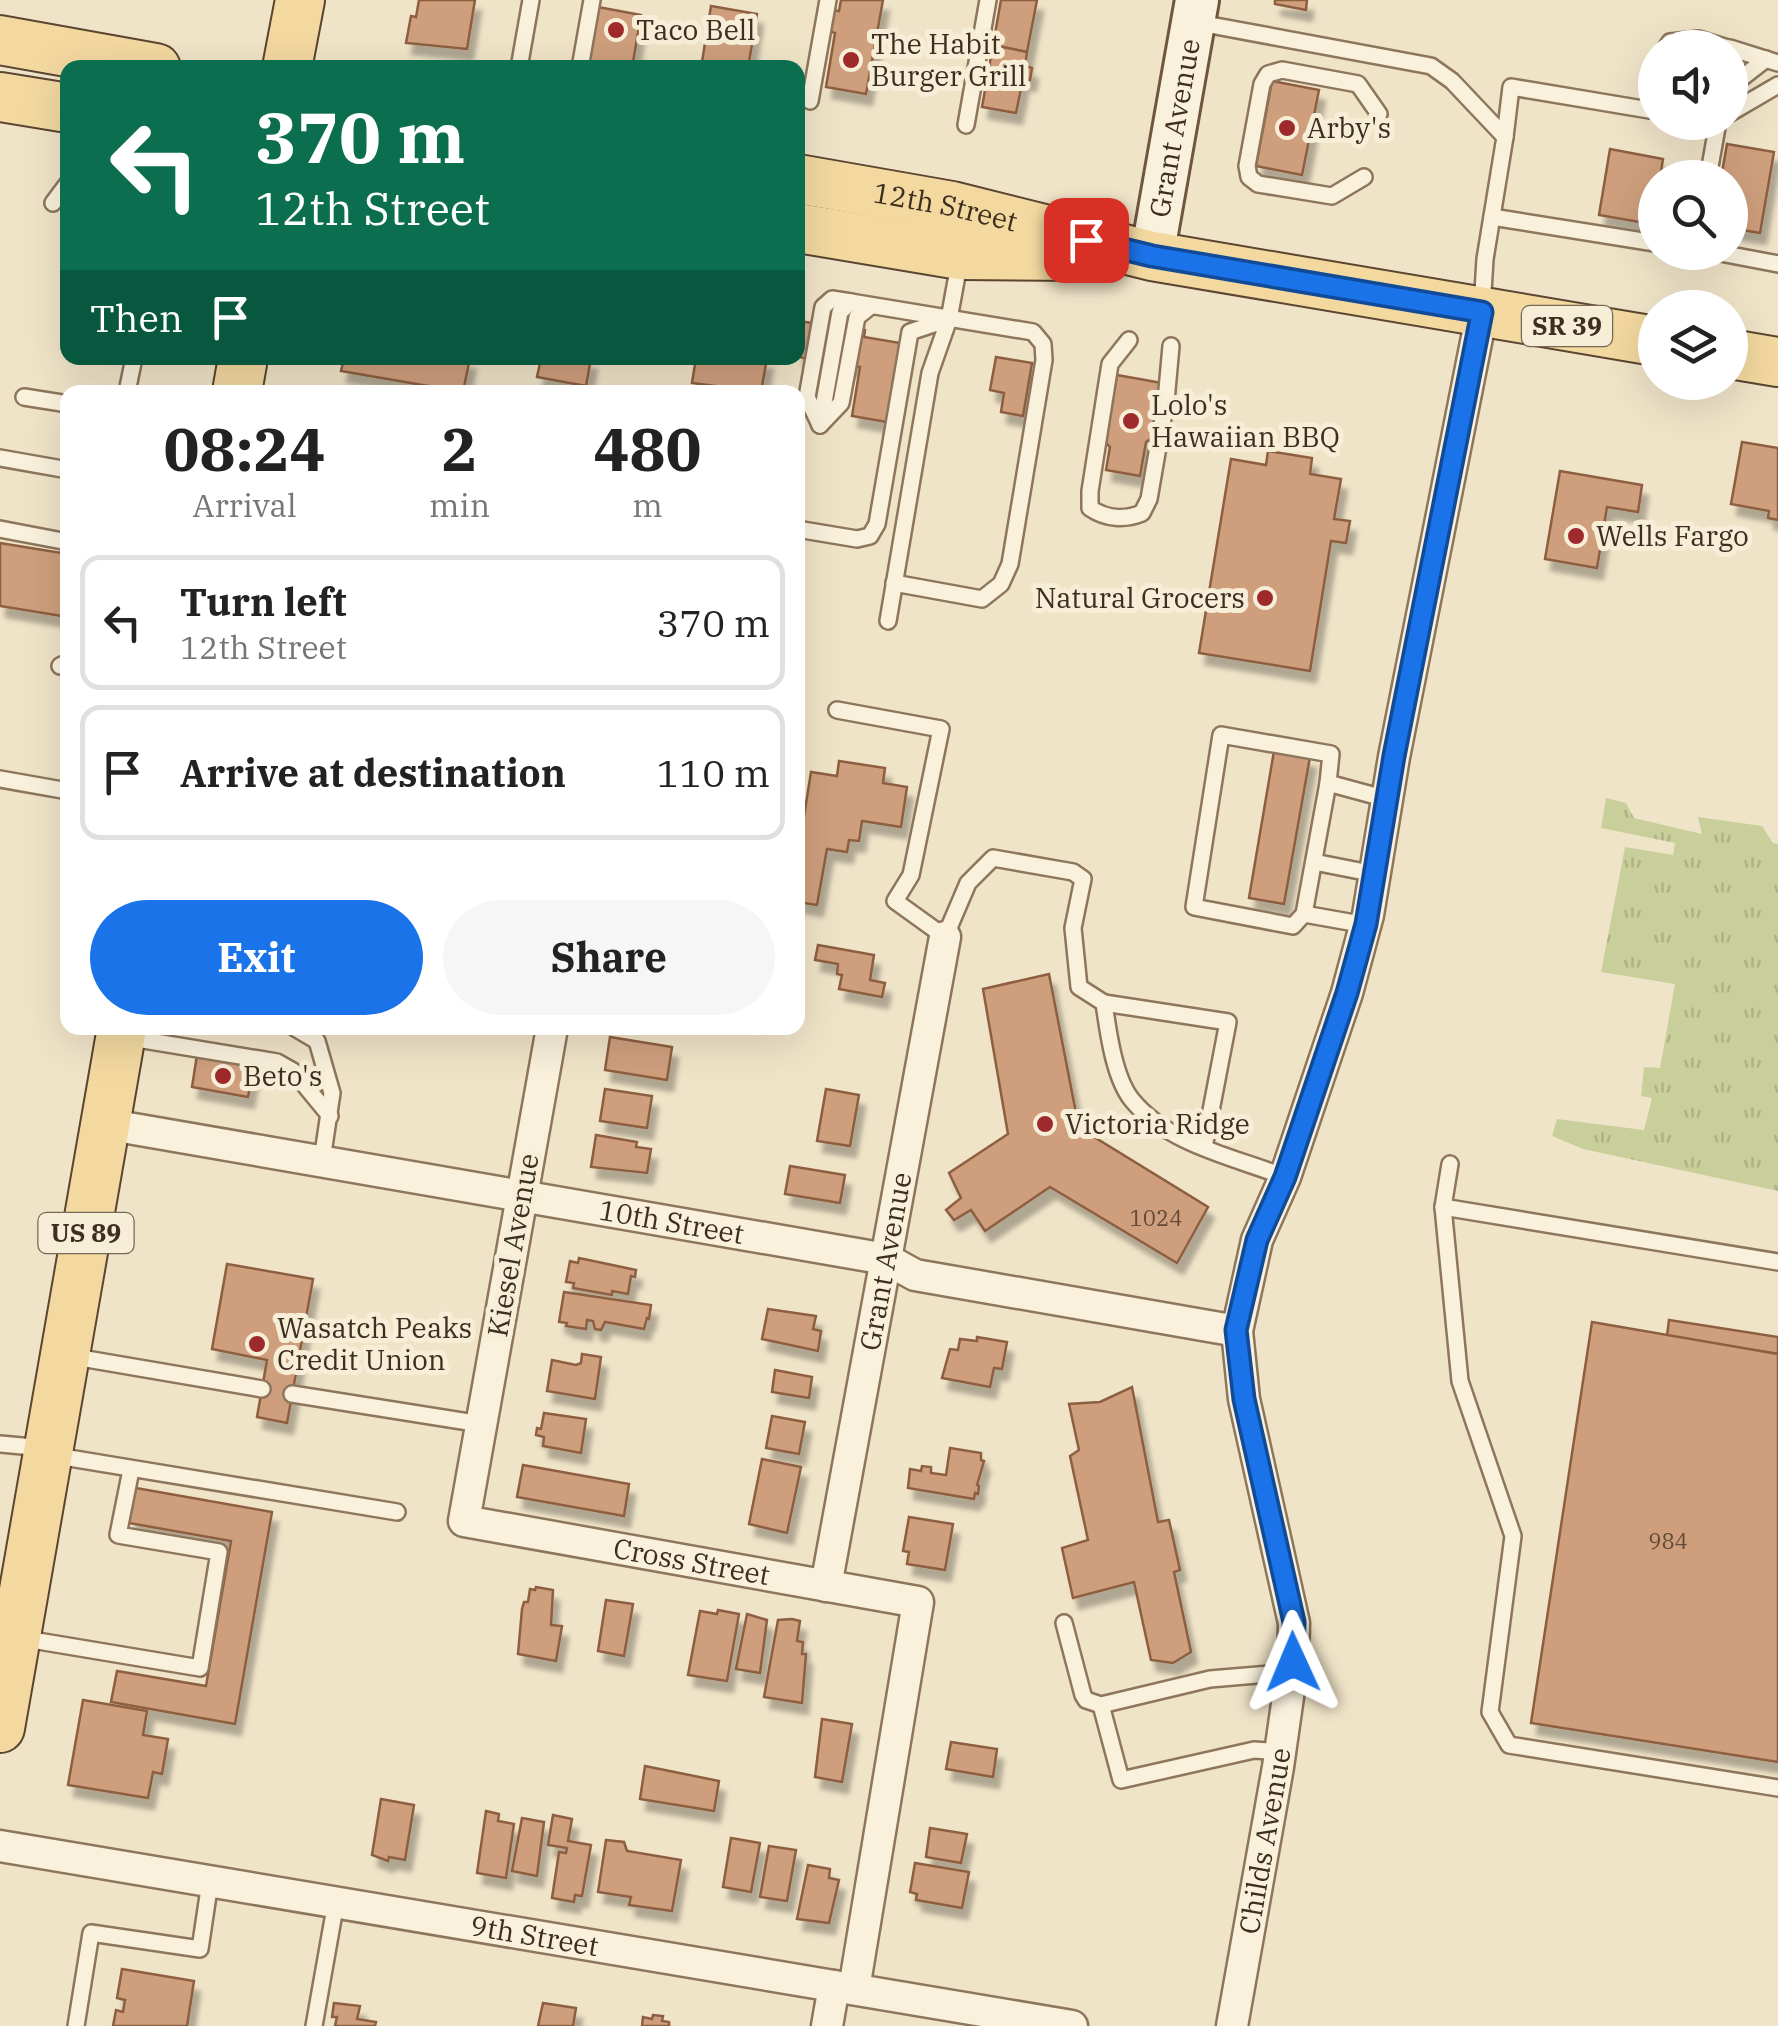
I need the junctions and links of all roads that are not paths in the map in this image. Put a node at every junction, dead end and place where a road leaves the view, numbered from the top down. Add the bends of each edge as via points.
1 (300, 0) edge
2 (326, 0) edge
3 (531, 0) edge
4 (592, 0) edge
5 (828, 0) edge
6 (988, 0) edge
7 (1196, 11) edge
8 (0, 40) edge
9 (1748, 54) edge
10 (111, 60) edge
11 (289, 60) edge
12 (315, 60) edge
13 (521, 60) edge
14 (581, 60) edge
15 (1772, 61) edge
16 (1748, 75) edge
17 (1778, 85) edge
18 (0, 97) edge
19 (810, 101) dead end
20 (1748, 102) edge
21 (60, 107) edge
22 (1638, 108) edge
23 (1379, 114) dead end
24 (966, 125) dead end
25 (1504, 137) junction
26 (1364, 177) dead end
27 (805, 180) edge
28 (60, 193) edge
29 (53, 203) dead end
30 (1492, 217) junction
31 (805, 229) edge
32 (1638, 240) edge
33 (960, 255) junction
34 (1152, 256) junction
35 (1748, 258) edge
36 (1778, 264) edge
37 (871, 306) junction
38 (1482, 312) junction
39 (950, 319) junction
40 (1638, 338) edge
41 (1129, 340) dead end
42 (1170, 346) dead end
43 (1748, 357) edge
44 (1778, 362) edge
45 (24, 397) dead end
46 (60, 403) edge
47 (0, 458) edge
48 (60, 469) edge
49 (0, 528) edge
50 (805, 530) edge
51 (60, 540) edge
52 (894, 583) junction
53 (888, 621) dead end
54 (837, 710) dead end
55 (0, 779) edge
56 (1328, 783) junction
57 (60, 789) edge
58 (1387, 799) junction
59 (1314, 862) junction
60 (1375, 874) junction
61 (1304, 914) junction
62 (1366, 924) junction
63 (945, 938) junction
64 (1104, 1003) junction
65 (121, 1035) edge
66 (138, 1035) edge
67 (308, 1035) edge
68 (551, 1035) edge
69 (330, 1116) junction
70 (105, 1124) junction
71 (1204, 1147) junction
72 (322, 1160) junction
73 (1450, 1164) dead end
74 (1285, 1177) junction
75 (522, 1196) junction
76 (1442, 1207) junction
77 (886, 1259) junction
78 (1778, 1262) edge
79 (1236, 1330) junction
80 (65, 1356) junction
81 (262, 1389) dead end
82 (292, 1394) dead end
83 (481, 1424) junction
84 (0, 1444) edge
85 (48, 1451) junction
86 (131, 1470) junction
87 (397, 1512) dead end
88 (464, 1522) joint
89 (826, 1586) junction
90 (12, 1589) edge
91 (1064, 1623) dead end
92 (16, 1637) junction
93 (1292, 1672) junction
94 (1101, 1705) junction
95 (0, 1724) edge
96 (1280, 1752) junction
97 (1778, 1788) edge
98 (0, 1846) edge
99 (210, 1882) junction
100 (336, 1902) junction
101 (844, 1988) junction
102 (76, 2026) edge
103 (314, 2026) edge
104 (827, 2026) edge
105 (1072, 2026) edge
106 (1232, 2026) edge

1 - 11 main road
2 - 12 main road
3 - 13 lane
4 - 14 lane
5 - 19 lane
6 - 24 lane
7 - 25 lane via 1431,66
7 - 34 street, Grant Avenue
8 - 10 main road
9 - 15 lane
15 - 16 lane
17 - 20 lane
18 - 21 main road
22 - 25 lane via 1511,87
23 - 26 lane via 1358,84 1282,70 1262,84 1249,177 1332,196
25 - 30 lane
27 - 34 main road, 12th Street / SR 39 via 952,206
28 - 29 lane
30 - 32 lane
30 - 38 lane
31 - 33 main road, 12th Street / SR 39
33 - 34 main road, 12th Street / SR 39
33 - 39 lane
34 - 38 main road, 12th Street / SR 39
35 - 36 lane
37 - 37 lane via 851,302 840,312 820,424 842,403 857,316
37 - 39 lane
38 - 40 main road, 12th Street / SR 39
38 - 58 street, Childs Avenue
39 - 50 lane via 910,332 870,536
39 - 52 lane via 930,373
39 - 52 lane via 1033,332 1043,344 1010,564 1001,584 982,599
41 - 42 lane via 1110,364 1090,491 1090,508 1128,519 1142,514 1148,499
43 - 44 main road
45 - 46 lane
47 - 48 lane
49 - 51 lane
52 - 53 lane
54 - 63 lane via 940,728 911,876 895,901
55 - 57 lane
56 - 58 lane
56 - 59 lane
56 - 61 lane via 1331,754 1221,736 1194,908 1293,926
58 - 60 street, Childs Avenue
59 - 60 lane
59 - 61 lane
60 - 62 street, Childs Avenue
61 - 62 lane
62 - 74 street, Childs Avenue
63 - 64 lane via 968,883 993,858 1074,872 1083,880 1073,928 1079,986
63 - 77 street, Grant Avenue
64 - 71 lane via 1110,1045 1130,1098 1170,1132
64 - 71 lane via 1228,1022
65 - 70 main road, US 89
66 - 69 lane via 277,1062 293,1071
67 - 69 lane via 318,1040 332,1093
68 - 75 street, Kiesel Avenue
69 - 72 lane
70 - 72 street, 10th Street
70 - 80 main road, US 89
71 - 74 lane
72 - 75 street, 10th Street
73 - 76 lane
74 - 79 street, Childs Avenue via 1257,1240
75 - 77 street, 10th Street
75 - 83 street, Kiesel Avenue
76 - 78 lane
76 - 97 lane via 1460,1382 1513,1536 1490,1712 1509,1744
77 - 79 street, 10th Street via 915,1275
77 - 89 street, Grant Avenue
79 - 93 street, Childs Avenue via 1244,1399 1294,1622
80 - 81 lane
80 - 85 main road, US 89
82 - 83 lane
83 - 88 street, Kiesel Avenue
84 - 85 lane
85 - 86 lane
85 - 90 main road, US 89
86 - 87 lane
86 - 92 lane via 118,1535 219,1552 200,1668
88 - 89 street, Cross Street
89 - 101 street, Cross Street via 918,1602
90 - 92 main road, US 89
91 - 94 lane via 1083,1695
92 - 95 main road, US 89
93 - 94 lane via 1210,1679
93 - 96 street, Childs Avenue
94 - 96 lane via 1121,1780 1254,1750
96 - 106 street, Childs Avenue
98 - 99 street, 9th Street
99 - 100 street, 9th Street
99 - 102 lane via 200,1949 91,1933
100 - 101 street, 9th Street
100 - 103 lane
101 - 104 street
101 - 105 street, 9th Street

